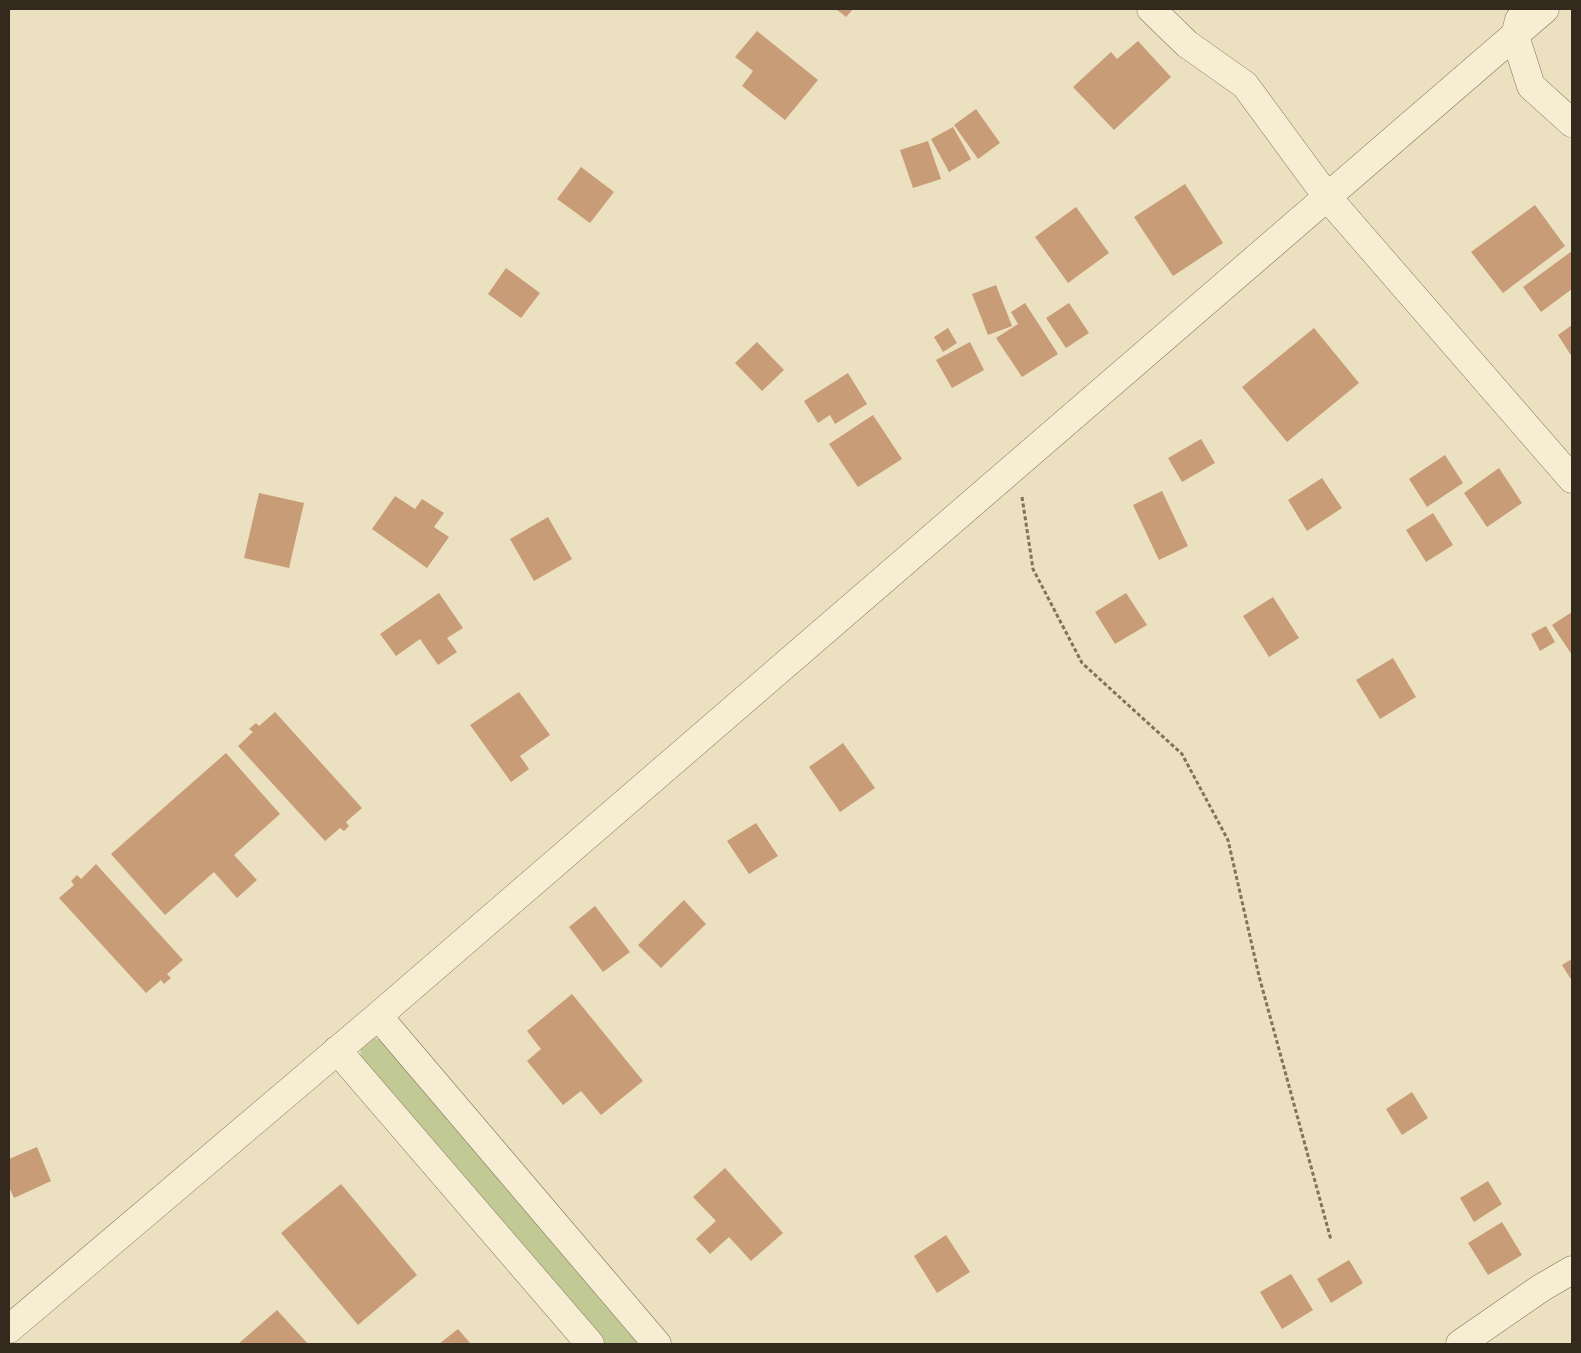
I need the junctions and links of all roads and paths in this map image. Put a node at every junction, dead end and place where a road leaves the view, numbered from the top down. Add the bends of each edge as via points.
1 (1151, 9) edge
2 (1523, 9) edge
3 (1546, 9) edge
4 (1514, 36) junction
5 (1572, 123) edge
6 (1328, 198) junction
7 (1018, 465) junction
8 (1572, 479) edge
9 (378, 1016) junction
10 (338, 1050) junction
11 (1331, 1240) dead end
12 (1572, 1270) edge
13 (9, 1329) edge
14 (590, 1344) edge
15 (657, 1344) edge
16 (1460, 1344) edge

1 - 6 street via 1187,44 1245,85
2 - 4 street
3 - 4 street
4 - 5 street via 1531,86
4 - 6 street
6 - 7 street
6 - 8 street
7 - 9 street
7 - 11 path via 1033,569 1082,663 1182,754 1228,840 1259,976
9 - 10 street
9 - 15 street
10 - 13 street
10 - 14 street
12 - 16 street

